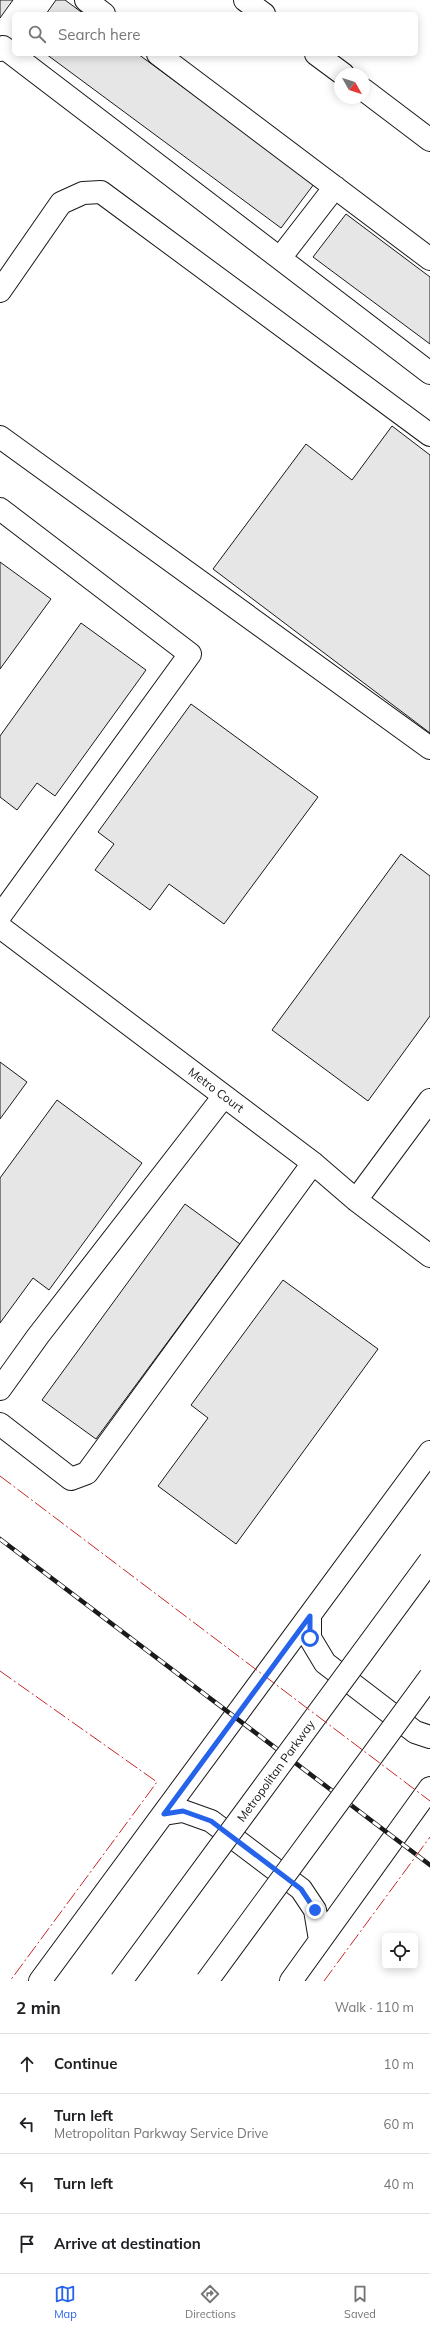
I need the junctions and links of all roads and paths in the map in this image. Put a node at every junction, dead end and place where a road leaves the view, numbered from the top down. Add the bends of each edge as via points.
1 (86, 0) edge
2 (245, 0) edge
3 (101, 12) edge
4 (261, 12) edge
5 (1, 47) edge
6 (12, 55) edge
7 (13, 56) edge
8 (161, 56) edge
9 (319, 56) edge
10 (335, 68) edge
11 (370, 95) edge
12 (430, 140) edge
13 (335, 187) junction
14 (280, 258) junction
15 (430, 259) edge
16 (0, 291) edge
17 (430, 373) edge
18 (430, 435) edge
19 (0, 437) edge
20 (0, 510) edge
21 (430, 748) edge
22 (0, 916) edge
23 (0, 927) edge
24 (224, 1096) junction
25 (430, 1100) edge
26 (313, 1163) junction
27 (356, 1200) junction
28 (430, 1256) edge
29 (0, 1389) edge
30 (0, 1424) edge
31 (430, 1452) edge
32 (430, 1561) edge
33 (310, 1616) junction
34 (430, 1677) edge
35 (430, 1736) edge
36 (430, 1788) edge
37 (164, 1814) junction
38 (320, 1940) junction
39 (300, 1978) edge
40 (40, 1981) edge
41 (122, 1981) edge
42 (207, 1981) edge

1 - 3 street
2 - 4 street
5 - 6 street
7 - 14 street
8 - 13 street
9 - 10 street
11 - 12 street
13 - 14 street
13 - 15 street
14 - 17 street
16 - 18 street via 61,203 83,193 101,192
19 - 21 street
20 - 22 street via 190,654
23 - 24 street, Metro Court
24 - 26 street, Metro Court
24 - 29 street via 38,1336
25 - 27 street
26 - 27 street, Metro Court
26 - 30 street via 87,1473 71,1479
27 - 28 street, Metro Court
31 - 33 street
32 - 41 street, Metropolitan Parkway, bridge
33 - 35 street via 310,1638 325,1664 415,1732
33 - 37 street
34 - 42 street, bridge
36 - 38 street
37 - 38 street via 183,1811 211,1821 301,1889 315,1910
37 - 40 street
38 - 39 street

